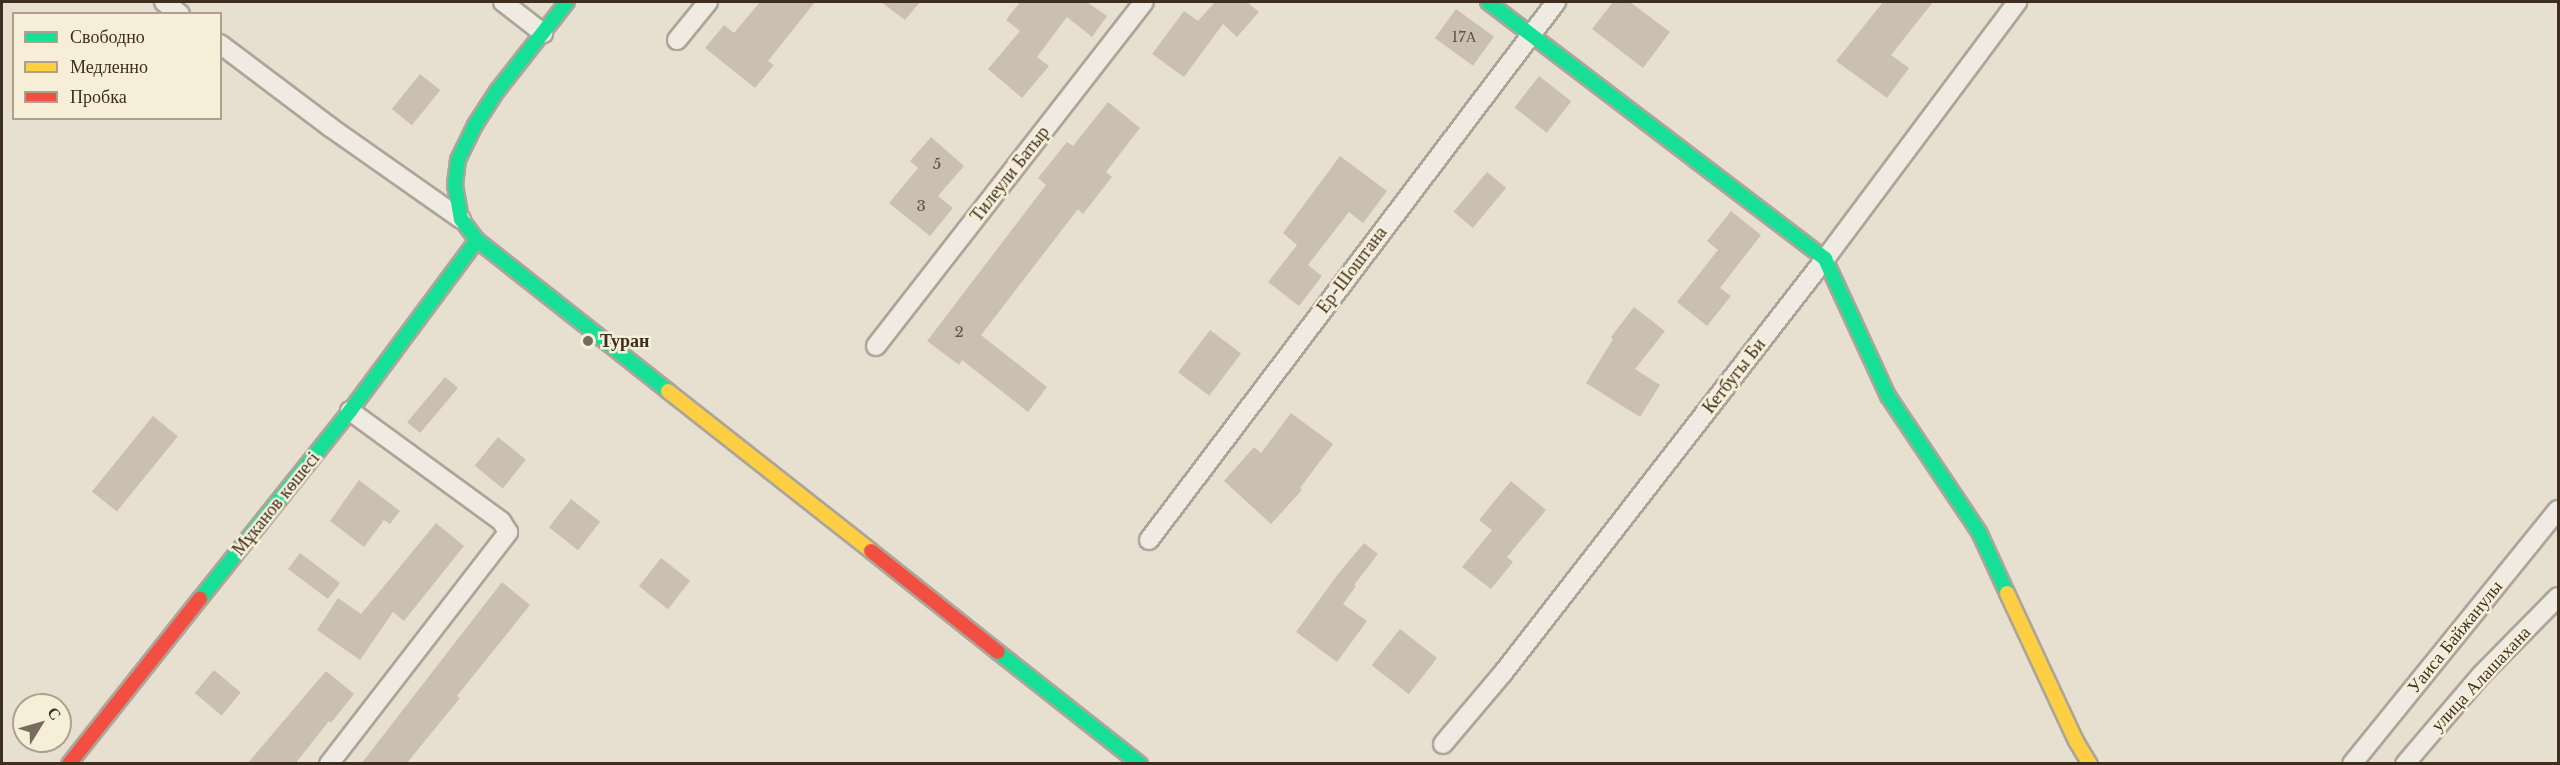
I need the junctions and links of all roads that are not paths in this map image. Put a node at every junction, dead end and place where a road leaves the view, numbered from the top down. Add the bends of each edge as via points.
1 (164, 2) edge
2 (503, 2) edge
3 (567, 2) edge
4 (708, 2) edge
5 (1144, 2) edge
6 (1488, 2) edge
7 (1556, 2) edge
8 (2018, 2) edge
9 (177, 12) edge
10 (543, 33) junction
11 (1530, 34) junction
12 (677, 40) dead end
13 (222, 46) edge
14 (461, 219) junction
15 (477, 240) junction
16 (1825, 259) junction
17 (876, 346) dead end
18 (350, 411) junction
19 (2559, 510) edge
20 (1149, 540) dead end
21 (2559, 597) edge
22 (1443, 744) dead end
23 (69, 764) edge
24 (329, 764) edge
25 (1140, 764) edge
26 (2090, 764) edge
27 (2352, 764) edge
28 (2405, 764) edge

1 - 9 street
2 - 10 street
3 - 10 street
4 - 12 street
5 - 17 street, Тилеули Батыр
6 - 11 street
7 - 11 street, Ер-Шоштана
8 - 16 street, Кетбугы Би
10 - 14 street via 480,116 458,160 455,185
11 - 16 street
11 - 20 street, Ер-Шоштана
13 - 14 street
14 - 15 street
15 - 18 street, Мұканов көшесі
15 - 25 street
16 - 22 street, Кетбугы Би via 1503,673
16 - 26 street via 1888,396 1979,532
18 - 23 street, Мұканов көшесі
18 - 24 street via 501,521 508,532
19 - 27 street, Уаиса Байжанулы
21 - 28 street, улица Алашахана via 2482,674

